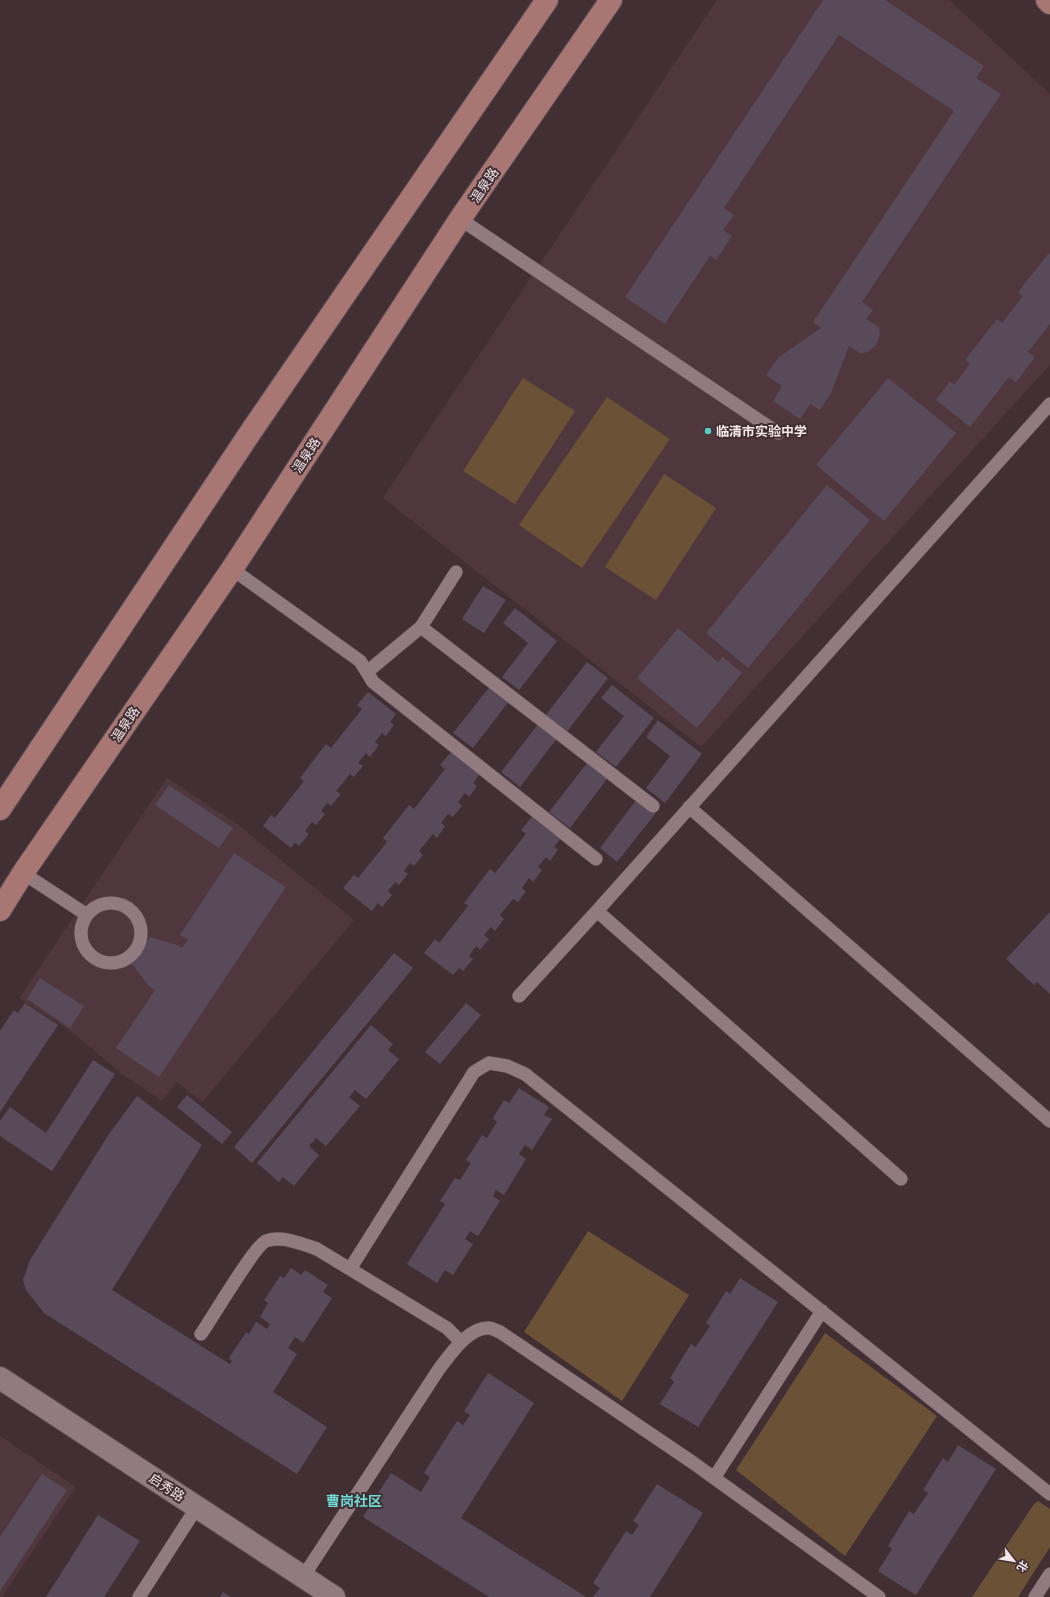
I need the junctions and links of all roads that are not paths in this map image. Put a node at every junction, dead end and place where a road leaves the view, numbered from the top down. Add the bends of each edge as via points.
1 (546, 0) edge
2 (610, 0) edge
3 (1047, 0) edge
4 (1050, 3) edge
5 (460, 219) junction
6 (1050, 404) edge
7 (778, 433) dead end
8 (232, 569) junction
9 (456, 572) dead end
10 (422, 627) junction
11 (367, 672) junction
12 (653, 806) dead end
13 (689, 808) junction
14 (0, 809) edge
15 (596, 859) dead end
16 (23, 873) junction
17 (0, 910) edge
18 (597, 912) junction
19 (87, 915) junction
20 (519, 996) dead end
21 (1050, 1121) edge
22 (901, 1179) dead end
23 (350, 1269) junction
24 (822, 1311) junction
25 (202, 1334) dead end
26 (461, 1342) junction
27 (0, 1378) edge
28 (714, 1478) junction
29 (1050, 1494) edge
30 (197, 1507) junction
31 (1050, 1574) edge
32 (303, 1577) junction
33 (139, 1597) edge
34 (334, 1597) edge
35 (879, 1597) edge
36 (1035, 1597) edge

1 - 14 main road via 252,430
2 - 5 main road, 温泉路
3 - 4 main road
5 - 7 lane
5 - 8 main road, 温泉路
6 - 13 lane
8 - 11 lane via 360,661
8 - 16 main road, 温泉路
9 - 10 lane
10 - 11 lane
10 - 12 lane
11 - 15 lane via 373,682
13 - 18 lane
13 - 21 lane
16 - 17 main road, 温泉路
16 - 19 lane
18 - 20 lane
18 - 22 lane
19 - 19 lane via 104,903 125,906 139,921 141,937 136,951 118,962 108,963 93,957 83,945 81,935 82,924
23 - 24 lane via 474,1072 489,1063 507,1066 525,1074
23 - 25 lane via 317,1249 277,1239 265,1241 253,1254
23 - 26 lane via 447,1328
24 - 28 lane
24 - 29 lane
26 - 28 lane via 473,1333 488,1328 500,1332
26 - 32 lane via 439,1369
27 - 30 street, 启秀路
28 - 35 lane
30 - 32 street, 启秀路
30 - 33 lane
31 - 36 lane
32 - 34 street, 启秀路

